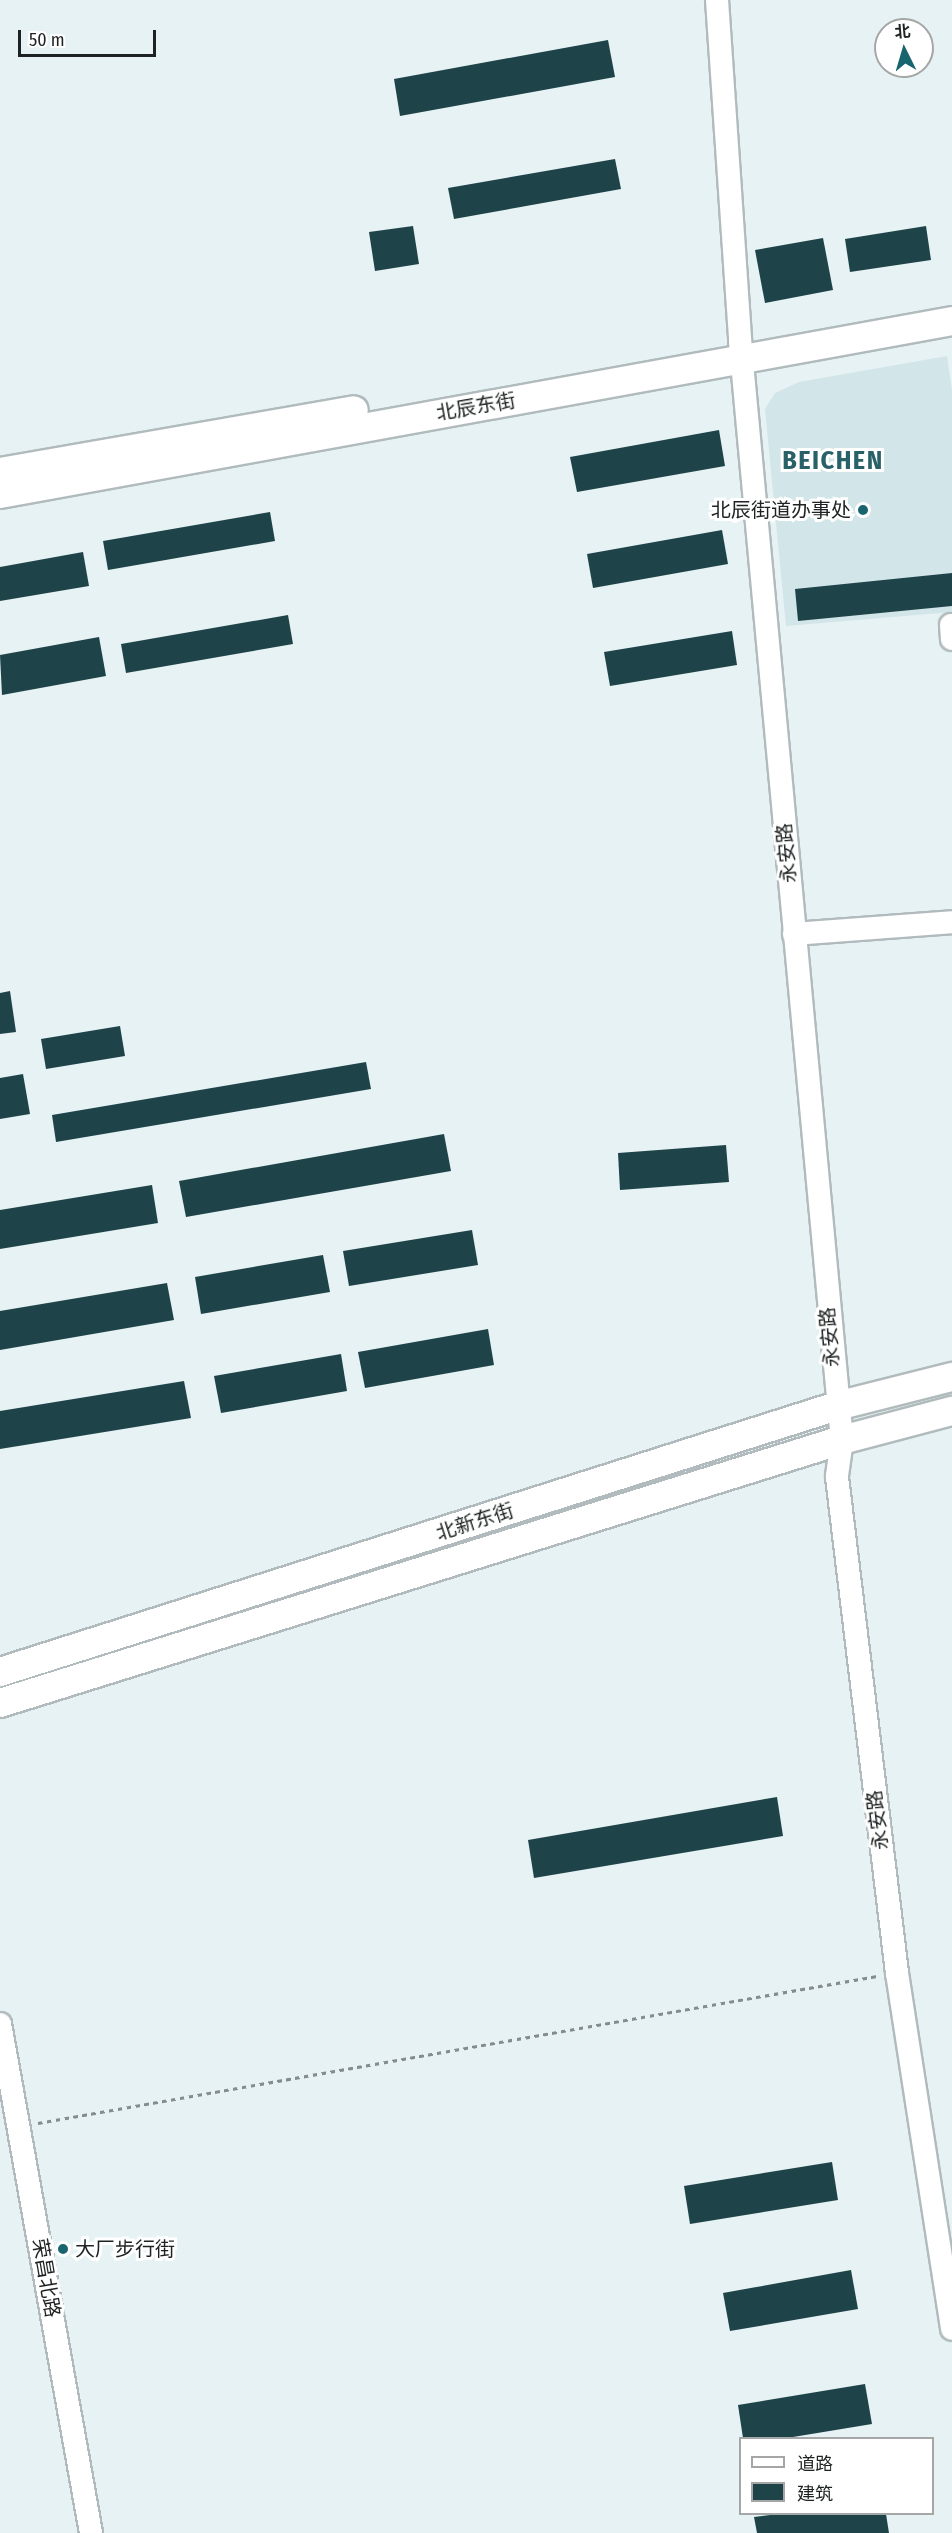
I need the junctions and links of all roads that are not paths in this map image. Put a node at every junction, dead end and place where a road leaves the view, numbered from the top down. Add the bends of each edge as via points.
1 (717, 0) edge
2 (952, 301) edge
3 (952, 321) edge
4 (741, 350) junction
5 (0, 472) edge
6 (0, 494) edge
7 (952, 922) edge
8 (794, 934) junction
9 (952, 1377) edge
10 (837, 1406) junction
11 (952, 1411) edge
12 (842, 1440) junction
13 (350, 1562) junction
14 (359, 1591) junction
15 (0, 1672) edge
16 (0, 1703) edge
17 (0, 2024) edge
18 (952, 2329) edge
19 (91, 2533) edge

1 - 4 street, 永安路
2 - 4 main road, 北辰东街
3 - 4 main road, 北辰东街
4 - 5 main road, 北辰东街
4 - 6 main road, 北辰东街
4 - 8 street, 永安路
7 - 8 street
8 - 10 street, 永安路
9 - 10 main road, 北新东街
10 - 12 street, 永安路
10 - 13 main road, 北新东街
11 - 12 main road, 北新东街
12 - 14 main road, 北新东街
12 - 18 street, 永安路 via 837,1477 897,1972
13 - 14 street
13 - 15 main road, 北新东街
14 - 16 main road, 北新东街
17 - 19 street, 荣昌北路

